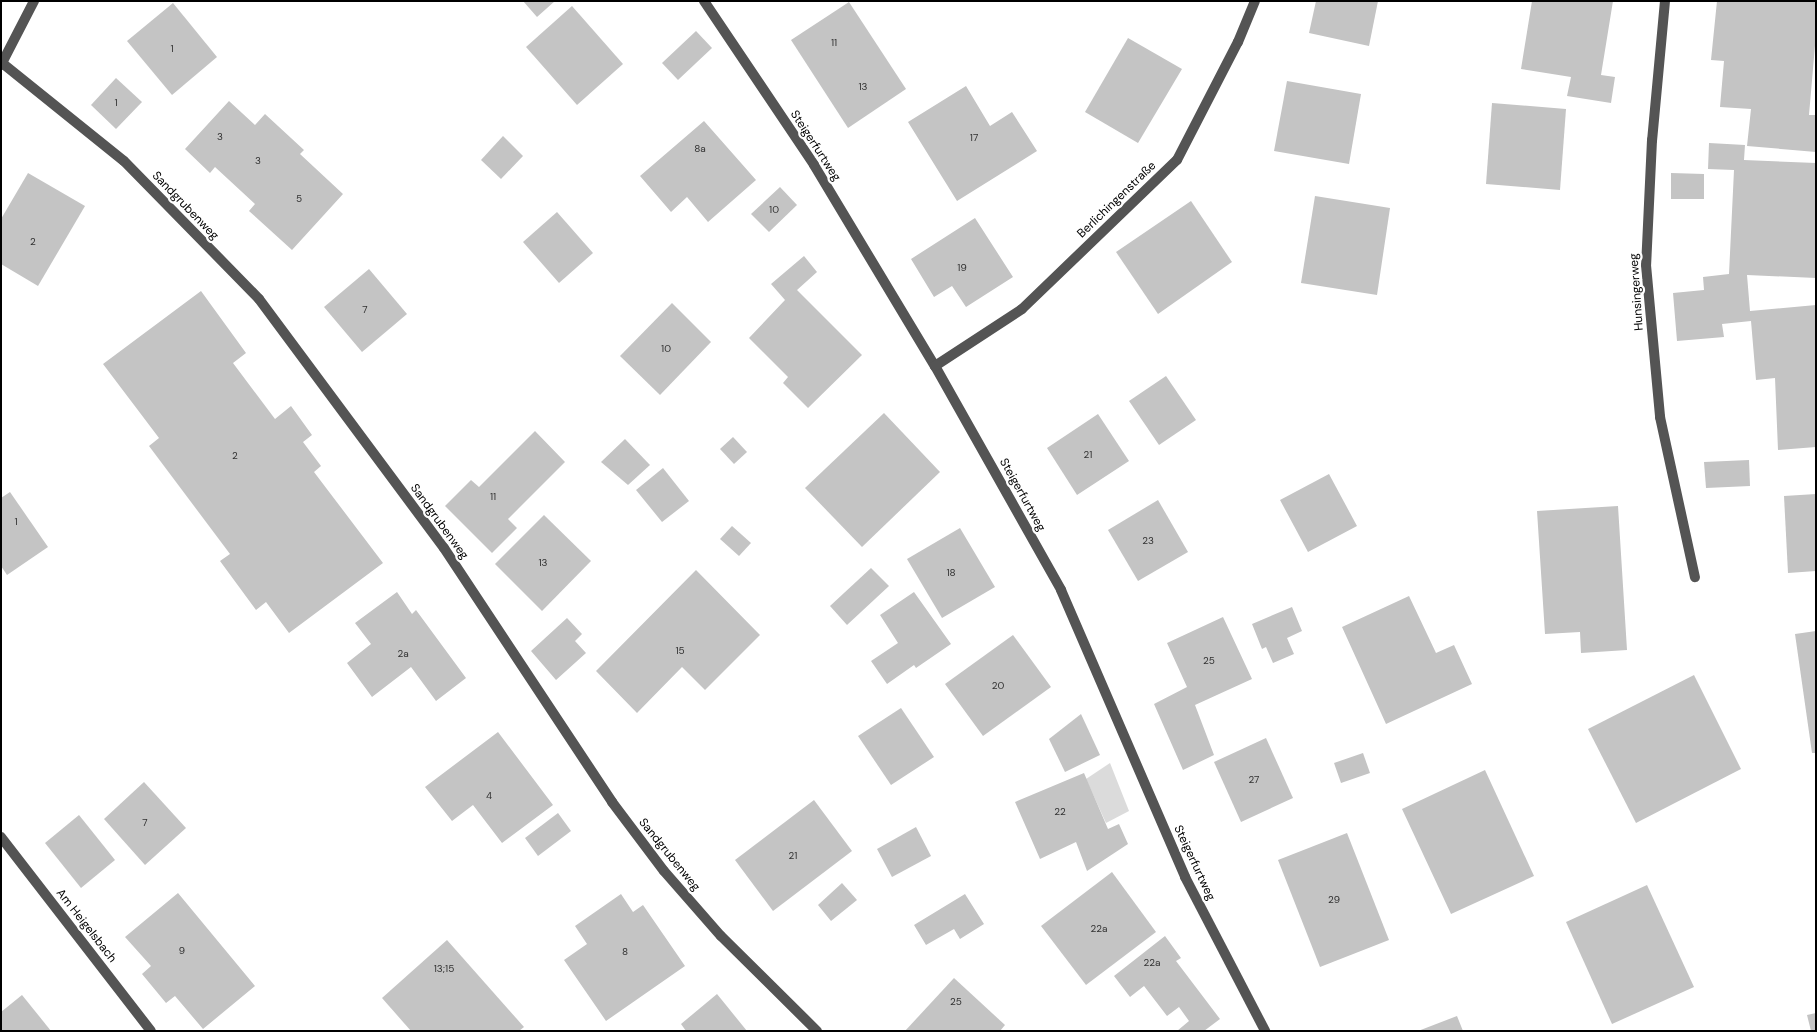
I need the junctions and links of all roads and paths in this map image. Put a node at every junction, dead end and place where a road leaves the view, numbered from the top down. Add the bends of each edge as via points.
1 (34, 1) edge
2 (704, 1) edge
3 (1255, 1) edge
4 (1665, 1) edge
5 (2, 64) edge
6 (935, 366) junction
7 (1695, 577) dead end
8 (1, 837) edge
9 (151, 1031) edge
10 (817, 1031) edge
11 (1265, 1031) edge

1 - 5 street
2 - 6 street, Steigerfurtweg via 814,166
3 - 6 street, Berlichingenstraße via 1238,42 1177,160 1022,309
4 - 7 street, Hunsingerweg via 1652,140 1646,265 1660,417
5 - 10 street, Sandgrubenweg via 124,161 259,299 444,548 612,802 664,871 721,936
6 - 11 street, Steigerfurtweg via 1061,590 1184,877
8 - 9 street, Am Heigelsbach

